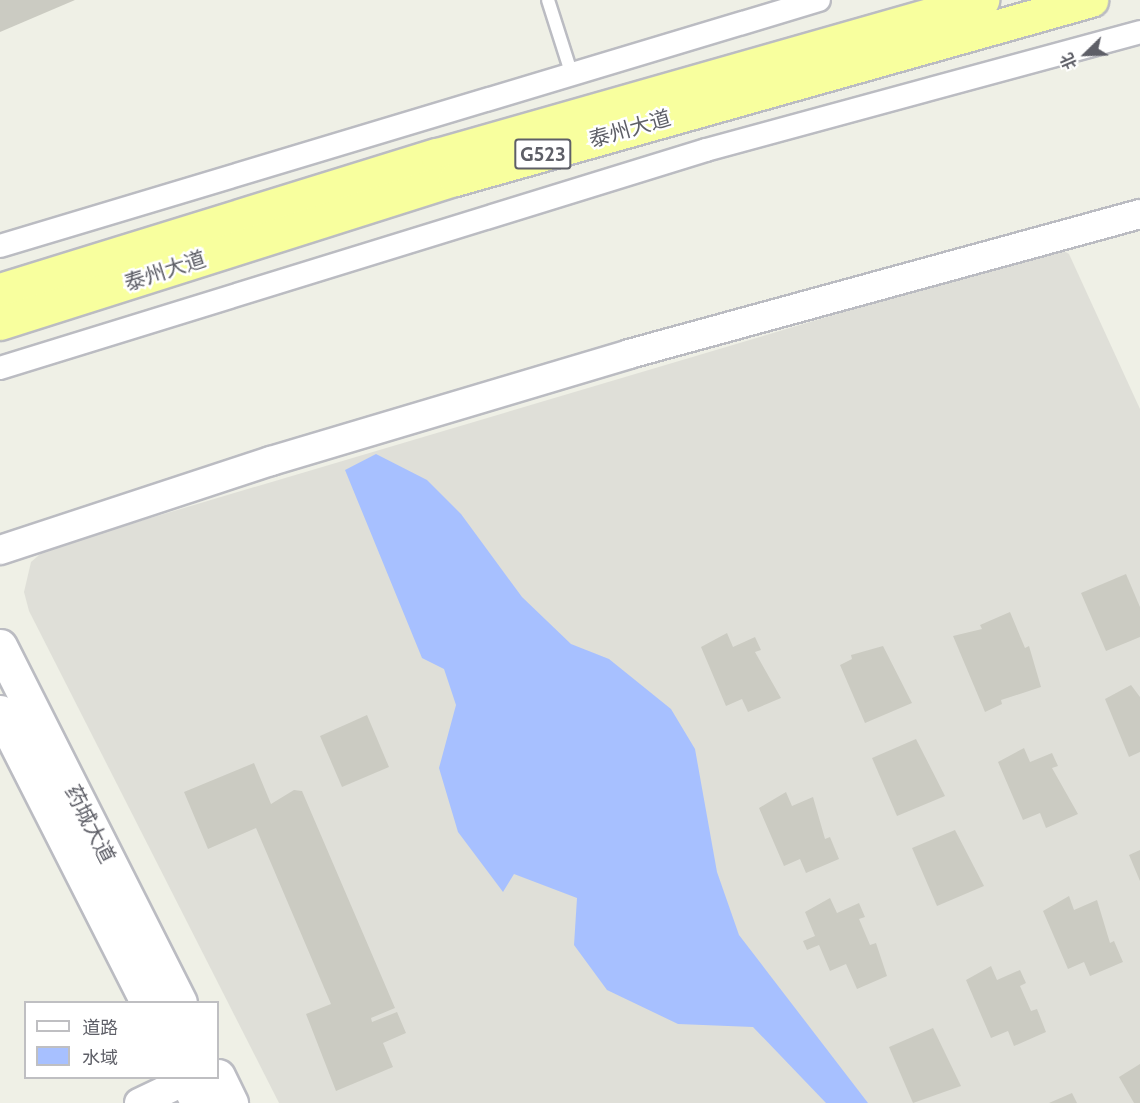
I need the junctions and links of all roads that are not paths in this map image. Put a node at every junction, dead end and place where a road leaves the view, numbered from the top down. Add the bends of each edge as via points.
1 (548, 0) edge
2 (819, 0) edge
3 (982, 0) edge
4 (1091, 0) edge
5 (1140, 32) edge
6 (571, 72) junction
7 (1140, 214) edge
8 (0, 246) edge
9 (0, 290) edge
10 (0, 323) edge
11 (0, 368) edge
12 (0, 550) edge
13 (0, 646) edge
14 (0, 712) edge
15 (146, 1001) edge
16 (179, 1001) edge
17 (197, 1084) edge
18 (139, 1103) edge
19 (231, 1103) edge

1 - 6 lane
2 - 6 street
3 - 9 highway, 泰州大道 / G523 via 437,155
4 - 10 highway, 泰州大道 / G523 via 454,179
5 - 11 street via 706,150
6 - 8 street
7 - 12 street via 629,354
13 - 16 main road, 药城大道
14 - 15 main road, 药城大道
17 - 18 street
17 - 19 main road

